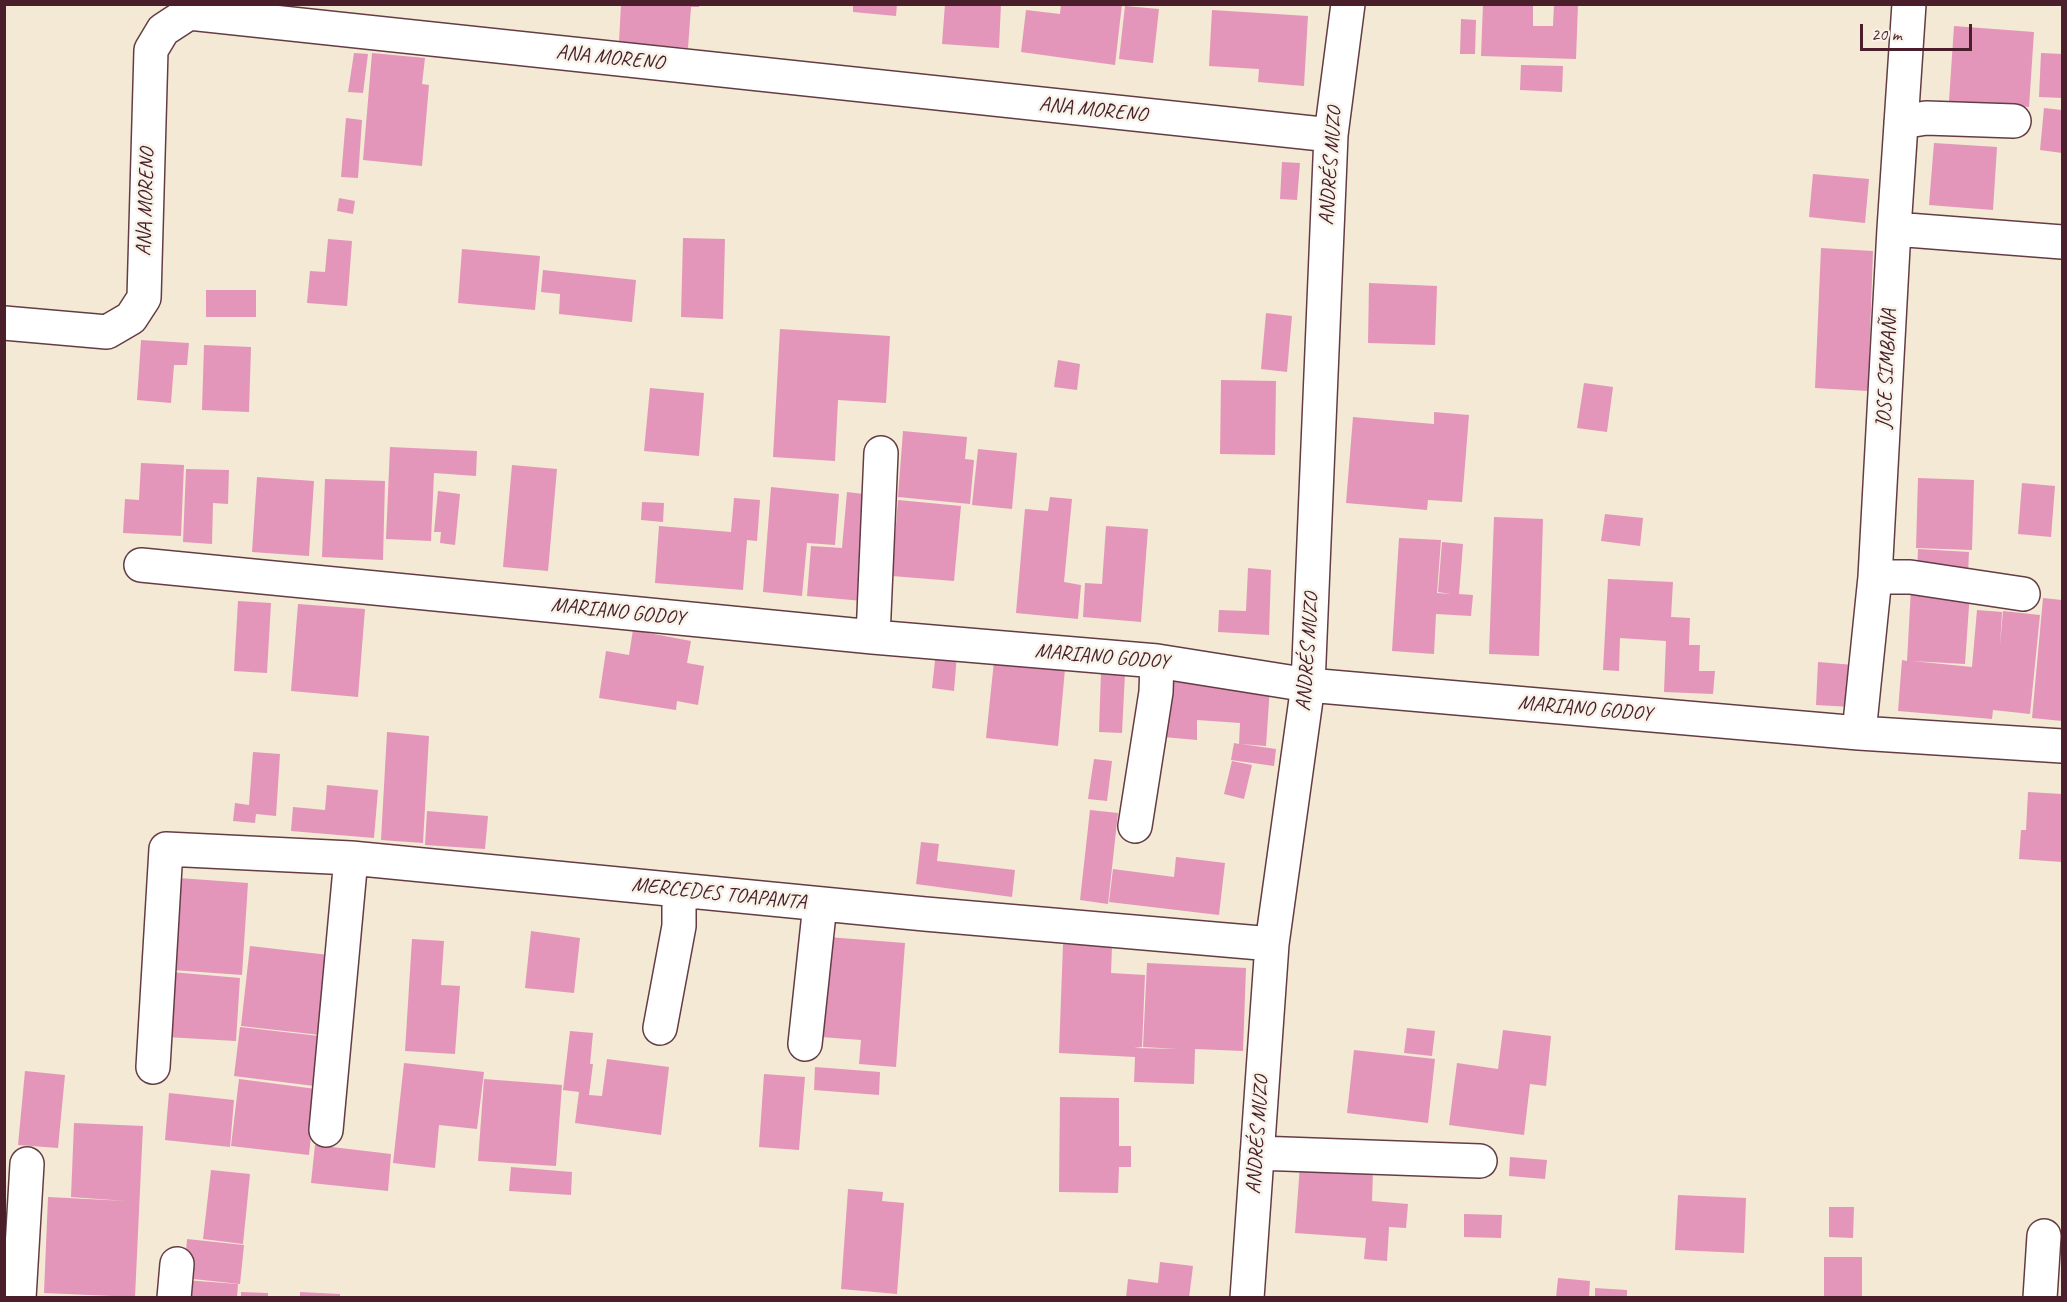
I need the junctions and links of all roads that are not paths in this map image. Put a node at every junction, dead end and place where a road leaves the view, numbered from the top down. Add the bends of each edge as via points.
1 (1348, 4) edge
2 (1909, 4) edge
3 (2014, 121) dead end
4 (1901, 122) junction
5 (1331, 135) junction
6 (1894, 229) junction
7 (2062, 242) edge
8 (4, 323) edge
9 (881, 453) dead end
10 (141, 565) dead end
11 (1875, 577) junction
12 (2023, 594) dead end
13 (873, 637) junction
14 (1157, 662) junction
15 (1308, 685) junction
16 (1859, 733) junction
17 (2062, 746) edge
18 (1135, 826) dead end
19 (351, 858) junction
20 (679, 891) junction
21 (820, 904) junction
22 (1272, 944) junction
23 (660, 1028) dead end
24 (805, 1044) dead end
25 (153, 1067) dead end
26 (326, 1130) dead end
27 (1257, 1153) junction
28 (1480, 1161) dead end
29 (27, 1164) dead end
30 (2044, 1236) dead end
31 (177, 1263) dead end
32 (19, 1298) edge
33 (174, 1298) edge
34 (1247, 1298) edge
35 (2040, 1298) edge

1 - 5 street, ANDRÉS MUZO
2 - 4 street, JOSE SIMBAÑA
3 - 4 street via 1926,118
4 - 6 street, JOSE SIMBAÑA
5 - 8 street, ANA MORENO via 189,13 163,30 151,50 144,297 131,318 107,332
5 - 15 street, ANDRÉS MUZO
6 - 7 street
6 - 11 street, JOSE SIMBAÑA
9 - 13 street
10 - 13 street, MARIANO GODOY
11 - 12 street via 1910,577
11 - 16 street, JOSE SIMBAÑA
13 - 14 street, MARIANO GODOY
14 - 15 street, MARIANO GODOY
14 - 18 street
15 - 16 street, MARIANO GODOY
15 - 22 street, ANDRÉS MUZO
16 - 17 street, MARIANO GODOY
19 - 20 street, MERCEDES TOAPANTA
19 - 25 street, MERCEDES TOAPANTA via 166,849
19 - 26 street
20 - 21 street, MERCEDES TOAPANTA
20 - 23 street via 679,926
21 - 22 street, MERCEDES TOAPANTA
21 - 24 street
22 - 27 street, ANDRÉS MUZO
27 - 28 street
27 - 34 street, ANDRÉS MUZO
29 - 32 street
30 - 35 street
31 - 33 street

